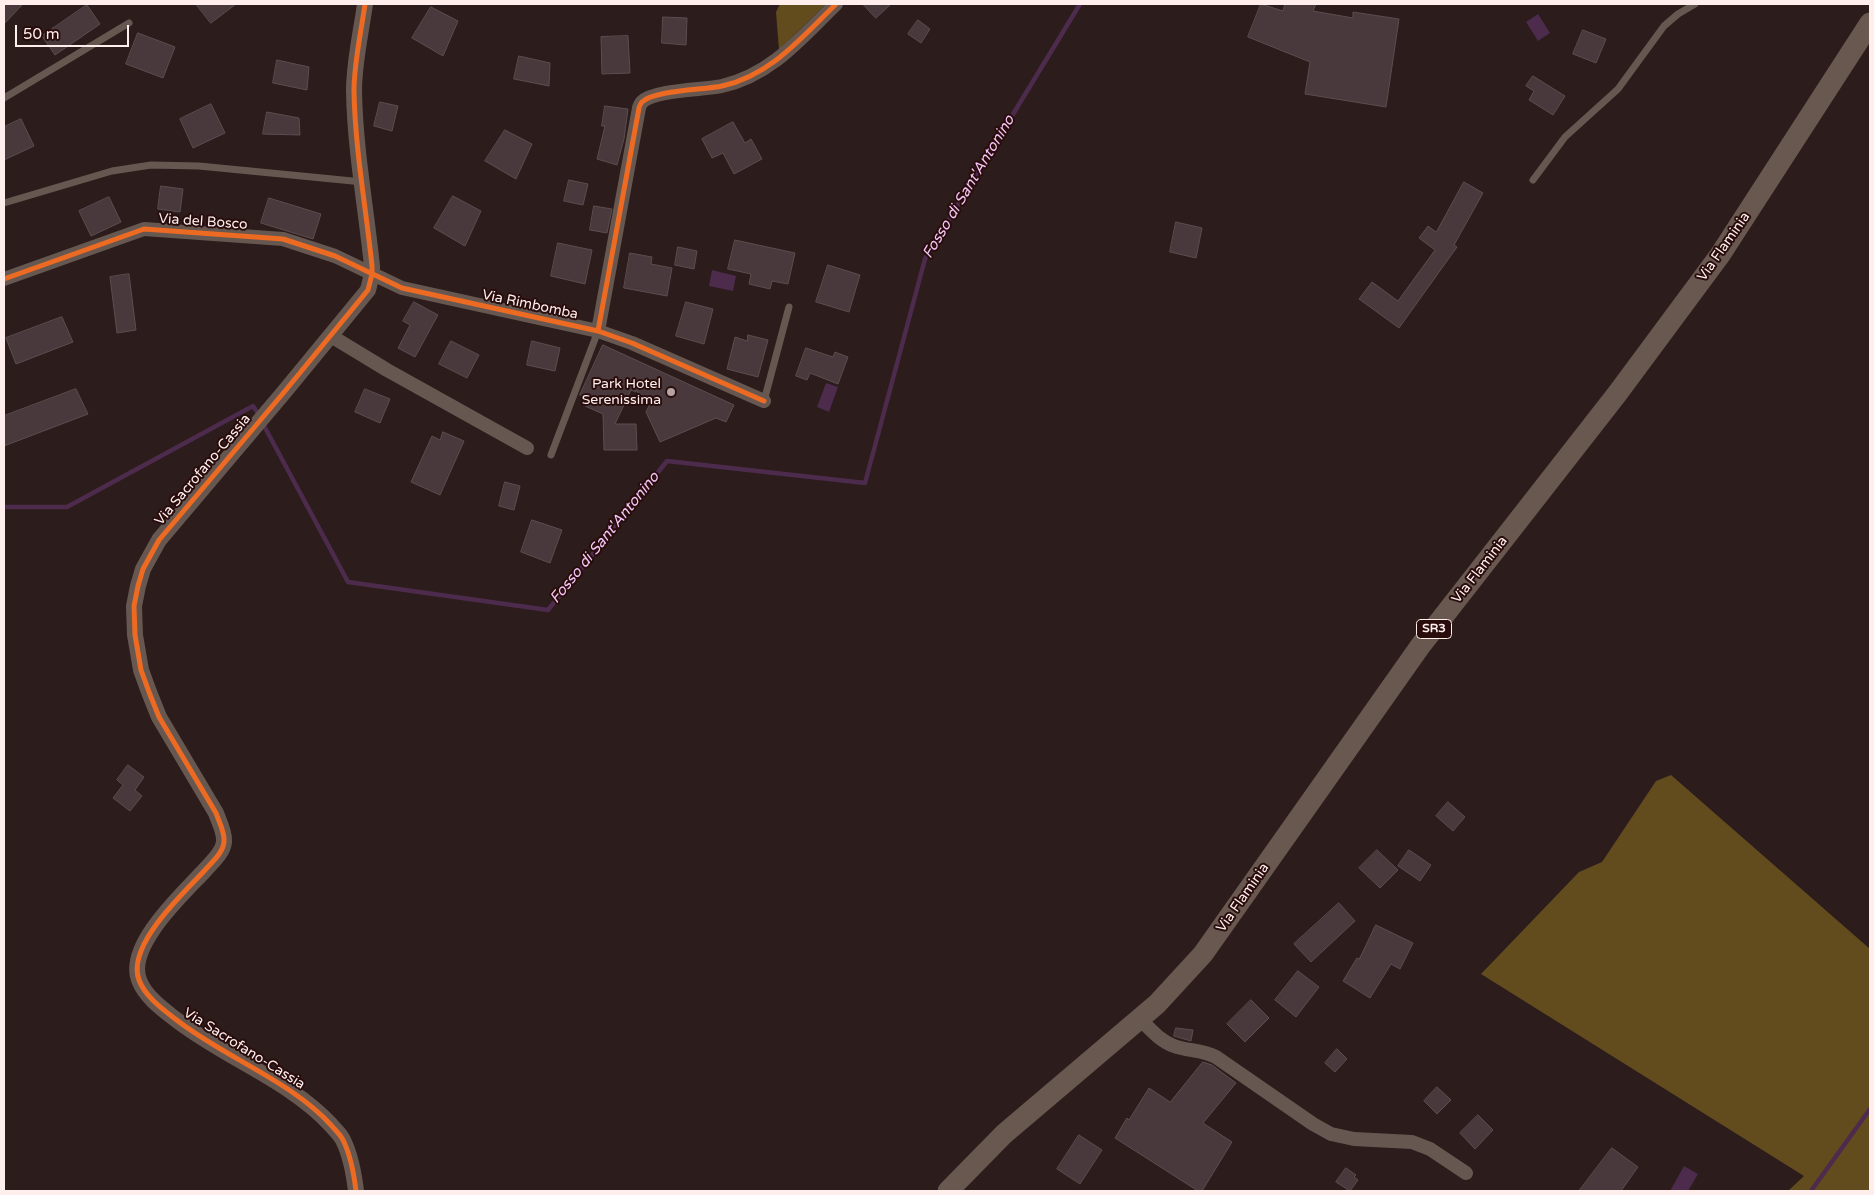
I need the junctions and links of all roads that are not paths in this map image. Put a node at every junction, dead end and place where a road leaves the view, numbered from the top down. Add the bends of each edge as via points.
1 (365, 4) edge
2 (836, 4) edge
3 (1695, 4) edge
4 (129, 23) dead end
5 (1870, 23) edge
6 (4, 98) edge
7 (1533, 180) dead end
8 (363, 182) junction
9 (4, 203) edge
10 (372, 274) junction
11 (4, 279) edge
12 (790, 307) dead end
13 (598, 331) junction
14 (331, 336) junction
15 (764, 401) joint
16 (527, 448) dead end
17 (552, 455) dead end
18 (1140, 1019) junction
19 (1466, 1173) dead end
20 (356, 1191) edge
21 (948, 1191) edge

1 - 8 street, Via Sacrofano-Cassia via 354,91
2 - 13 street via 779,59 753,74 722,86 664,94 642,102
3 - 7 lane via 1664,26 1618,89 1565,137
4 - 6 lane
5 - 18 main road, Via Flaminia / SR3 via 1773,175 1686,302 1421,645 1203,954
8 - 9 lane via 199,166 150,165 112,170
8 - 10 street, Via Sacrofano-Cassia
10 - 11 street, Via del Bosco via 335,256 283,239 144,229
10 - 13 street, Via Rimbomba via 402,288
10 - 14 street, Via Sacrofano-Cassia via 368,290
12 - 15 lane
13 - 15 street, Via Rimbomba
13 - 17 lane
14 - 16 street
14 - 20 street, Via Sacrofano-Cassia via 159,540 138,586 134,620 137,652 149,692 159,717 216,813 224,842 222,850 161,918 142,945 137,965 139,979 153,1001 189,1030 300,1098 322,1116 342,1138 350,1155
18 - 19 street via 1162,1040 1216,1057 1330,1134 1354,1139 1412,1142 1430,1149
18 - 21 main road, Via Flaminia / SR3 via 1004,1134

